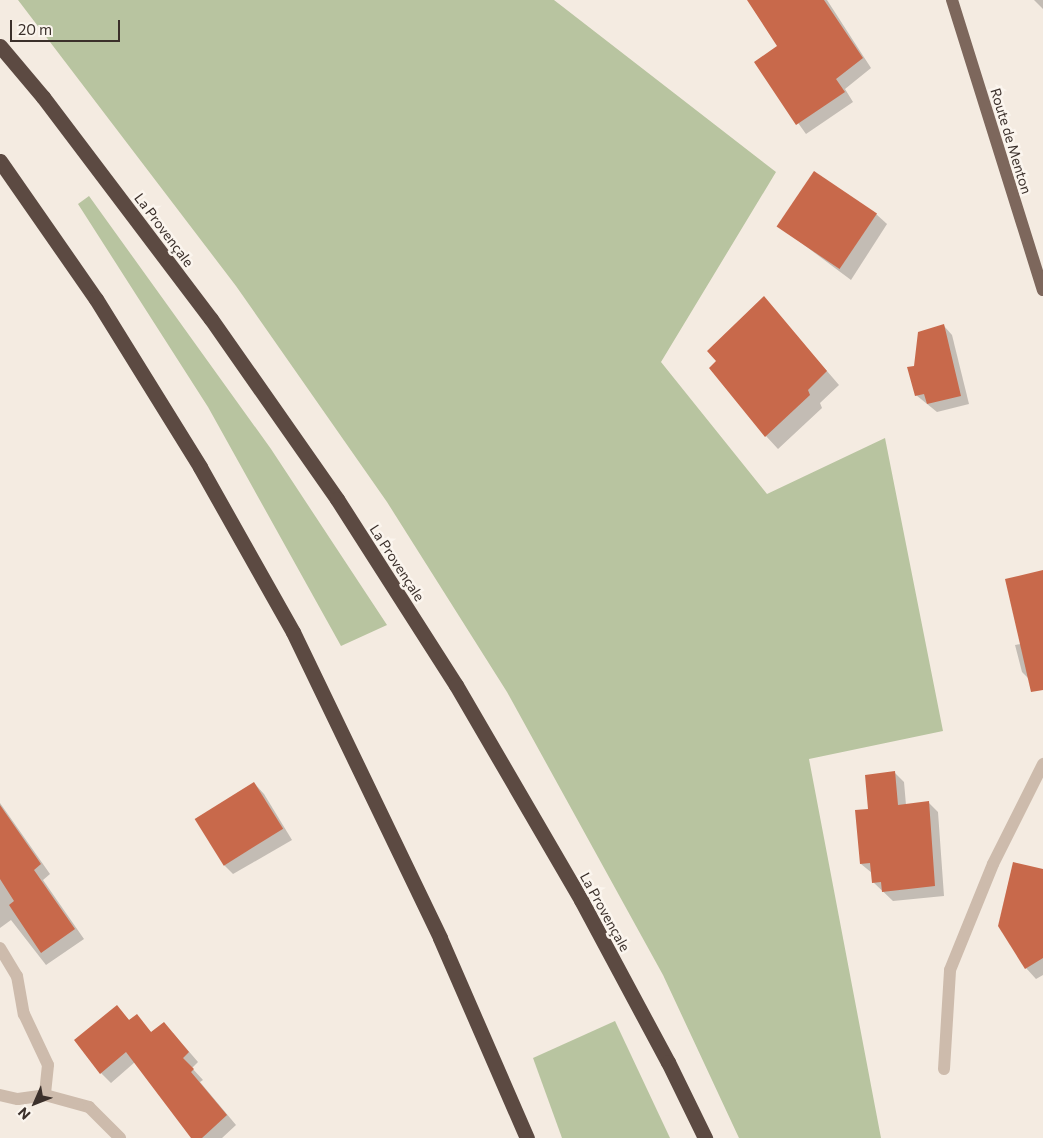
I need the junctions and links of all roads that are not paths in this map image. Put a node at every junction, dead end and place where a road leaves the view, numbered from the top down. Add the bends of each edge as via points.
1 (952, 0) edge
2 (0, 46) edge
3 (0, 161) edge
4 (1043, 290) edge
5 (1043, 764) edge
6 (0, 948) edge
7 (944, 1069) dead end
8 (0, 1095) edge
9 (46, 1095) junction
10 (120, 1138) edge
11 (527, 1138) edge
12 (705, 1138) edge

1 - 4 main road, Route de Menton
2 - 12 highway, La Provençale via 49,105 212,319 342,507 456,685 581,900
3 - 11 highway via 96,300 200,467 293,632 440,938
5 - 7 street via 993,864 950,970
6 - 9 street via 17,976 24,1014 48,1065
8 - 9 street via 18,1099
9 - 10 street via 89,1107

